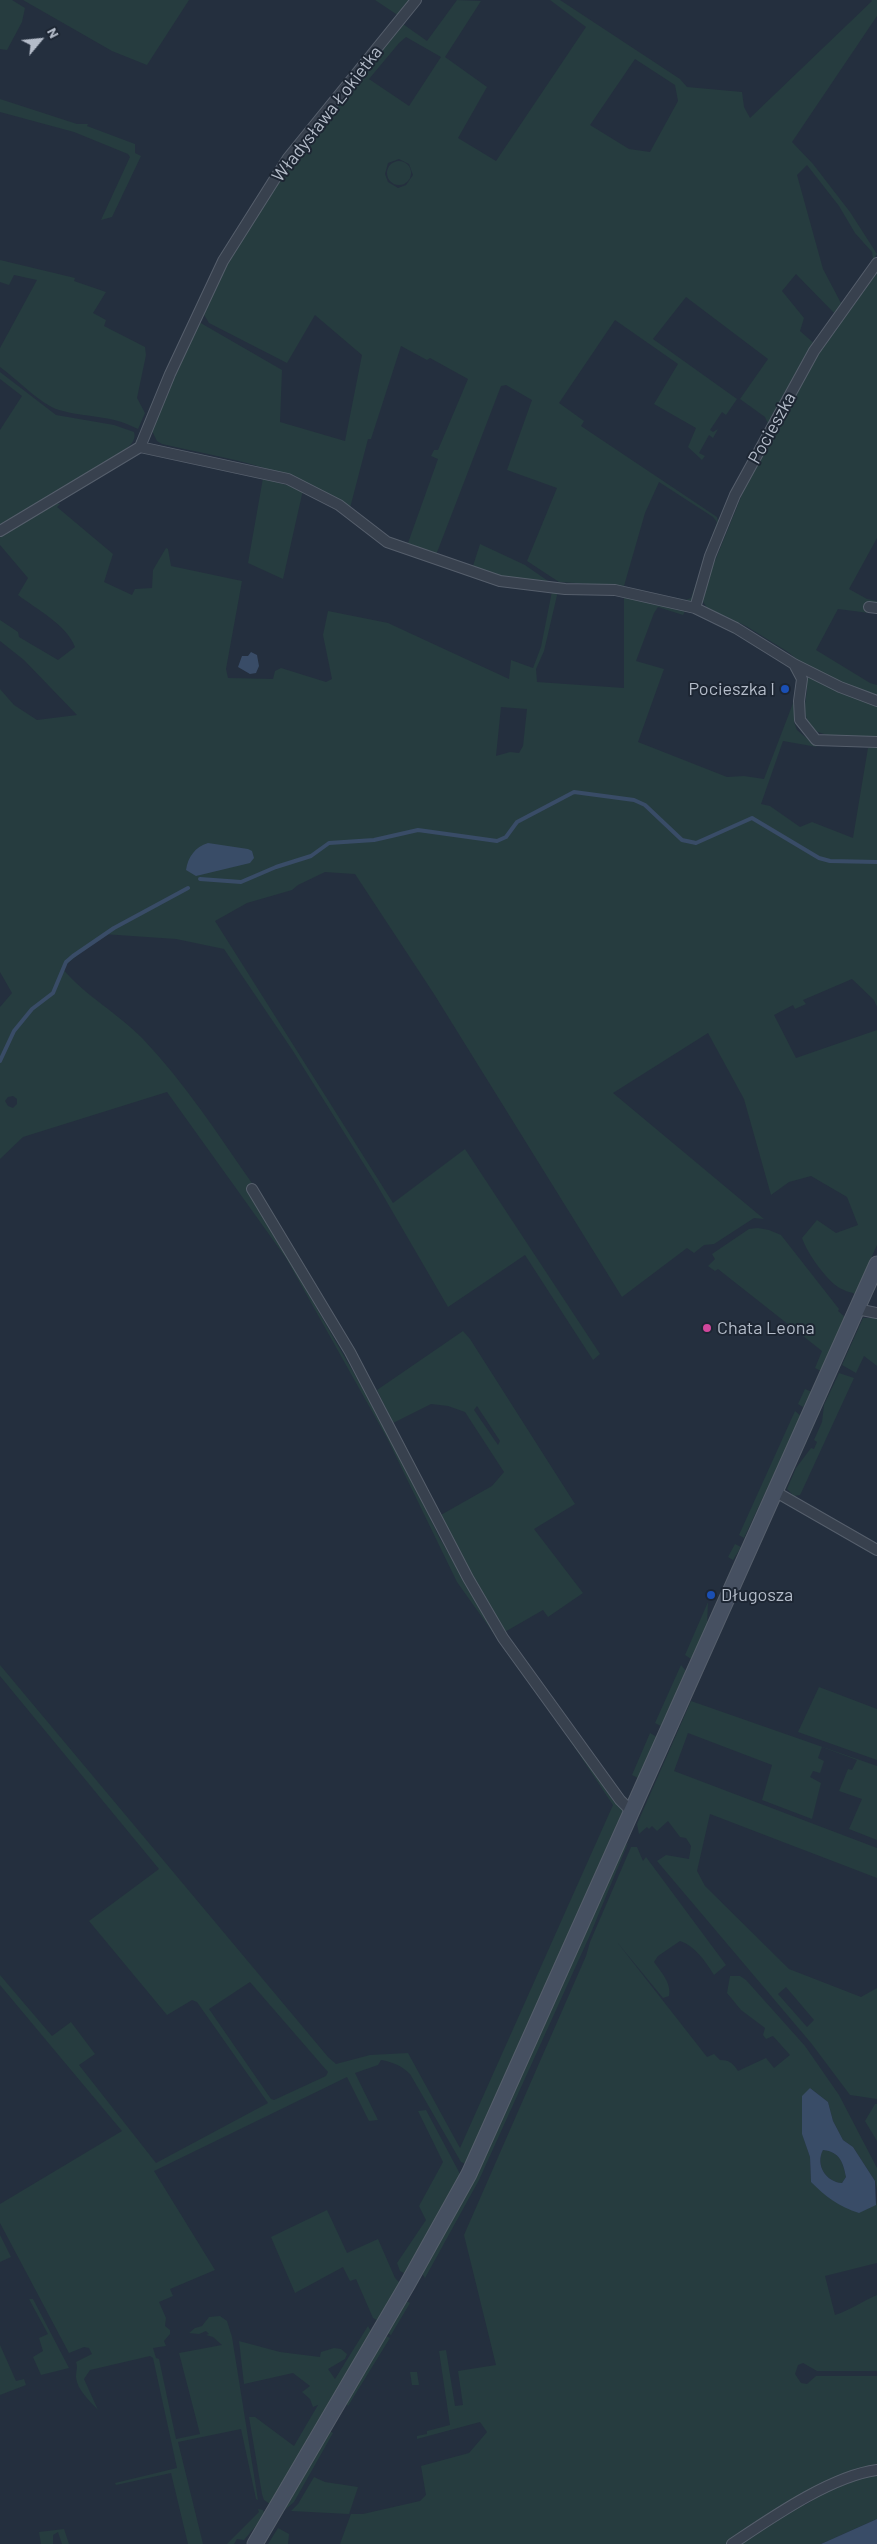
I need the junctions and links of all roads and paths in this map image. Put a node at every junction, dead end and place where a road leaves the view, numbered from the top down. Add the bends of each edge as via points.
1 (416, 0) edge
2 (877, 263) edge
3 (140, 447) junction
4 (0, 532) edge
5 (695, 608) junction
6 (794, 664) junction
7 (877, 701) edge
8 (877, 742) edge
9 (252, 1189) dead end
10 (877, 1264) edge
11 (857, 1309) junction
12 (877, 1313) edge
13 (776, 1492) junction
14 (877, 1550) edge
15 (632, 1812) junction
16 (877, 2470) edge
17 (255, 2544) edge
18 (732, 2544) edge

1 - 3 street, Władysława Łokietka via 288,158 223,261
2 - 5 street, Pocieszka via 814,351 735,495 710,556
3 - 4 street
3 - 5 street via 288,479 339,506 387,542 500,581 565,589 615,590
5 - 6 street via 736,628
6 - 7 street
6 - 8 street via 802,680 800,720 816,740
9 - 15 street via 350,1352 502,1638
10 - 11 main road
11 - 12 street
11 - 13 main road
13 - 14 street
13 - 15 main road
15 - 17 main road via 469,2174
16 - 18 street via 862,2472 833,2484

